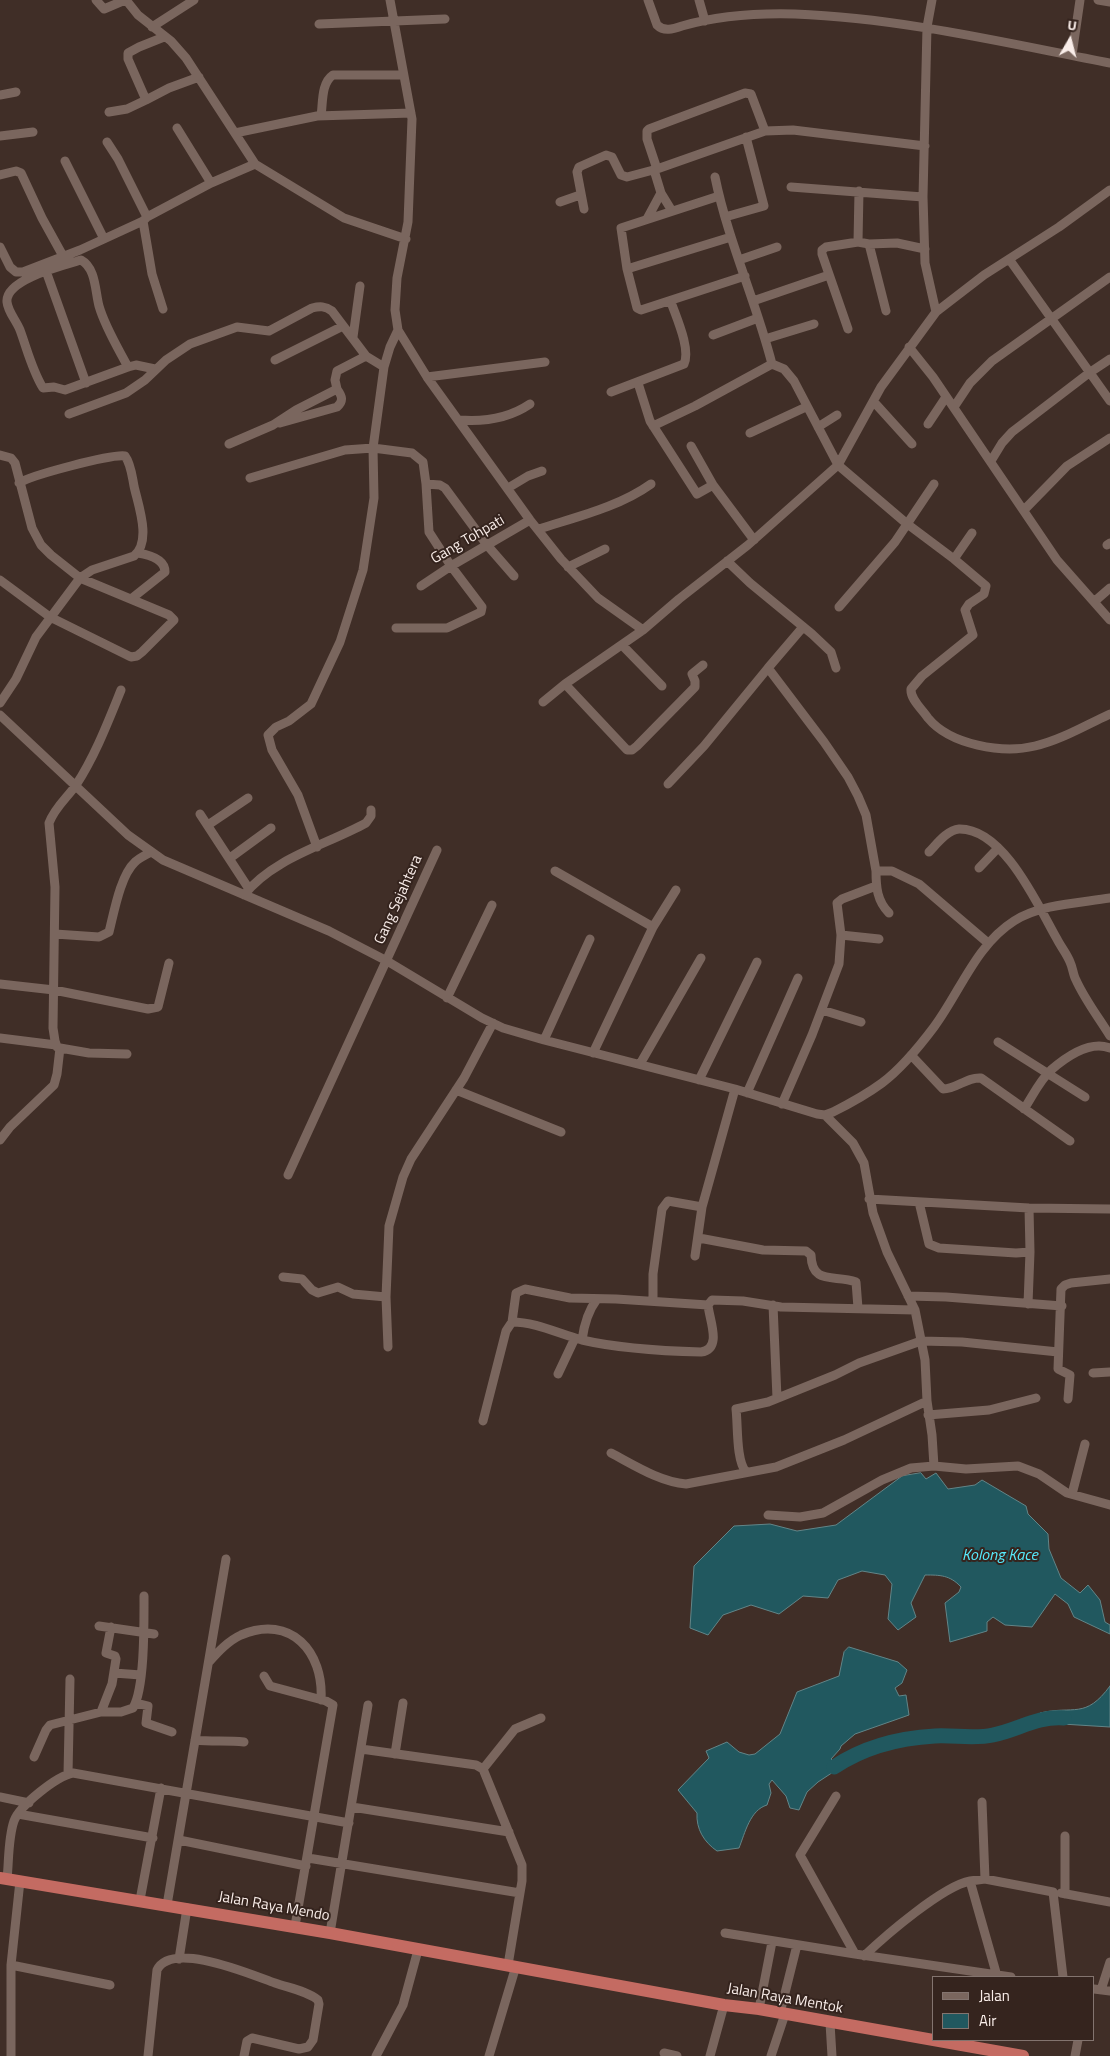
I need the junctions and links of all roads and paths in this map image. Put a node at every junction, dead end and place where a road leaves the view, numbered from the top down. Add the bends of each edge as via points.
1 (96, 0) edge
2 (126, 0) edge
3 (194, 0) edge
4 (390, 0) edge
5 (648, 0) edge
6 (699, 0) edge
7 (932, 0) edge
8 (1080, 0) edge
9 (1098, 0) edge
10 (1110, 2) edge
11 (445, 19) dead end
12 (705, 21) junction
13 (393, 22) junction
14 (319, 24) dead end
15 (152, 27) junction
16 (926, 27) junction
17 (164, 37) junction
18 (1072, 56) junction
19 (1110, 63) edge
20 (403, 75) junction
21 (199, 77) junction
22 (16, 92) dead end
23 (0, 95) edge
24 (146, 100) junction
25 (109, 112) dead end
26 (411, 113) junction
27 (321, 116) junction
28 (177, 128) dead end
29 (33, 132) dead end
30 (765, 132) junction
31 (235, 133) junction
32 (0, 136) edge
33 (746, 136) junction
34 (107, 142) dead end
35 (925, 146) junction
36 (65, 161) dead end
37 (255, 164) junction
38 (655, 169) junction
39 (0, 175) edge
40 (715, 177) dead end
41 (211, 183) junction
42 (791, 187) dead end
43 (1110, 190) edge
44 (859, 191) junction
45 (661, 193) junction
46 (580, 195) junction
47 (719, 196) junction
48 (923, 196) junction
49 (560, 202) dead end
50 (584, 209) dead end
51 (672, 211) junction
52 (725, 217) junction
53 (145, 219) junction
54 (647, 219) junction
55 (731, 237) junction
56 (104, 239) junction
57 (406, 239) junction
58 (858, 242) junction
59 (870, 244) junction
60 (0, 247) edge
61 (776, 247) dead end
62 (925, 249) junction
63 (63, 256) junction
64 (1009, 259) junction
65 (739, 260) junction
66 (627, 269) junction
67 (46, 271) junction
68 (829, 275) junction
69 (745, 276) junction
70 (1110, 277) edge
71 (360, 286) dead end
72 (753, 301) junction
73 (671, 302) junction
74 (163, 309) dead end
75 (886, 311) dead end
76 (936, 312) junction
77 (758, 318) junction
78 (1051, 318) junction
79 (814, 324) dead end
80 (343, 326) junction
81 (848, 329) dead end
82 (398, 330) junction
83 (713, 335) dead end
84 (353, 338) junction
85 (765, 339) junction
86 (909, 347) junction
87 (366, 356) junction
88 (1110, 359) edge
89 (275, 360) dead end
90 (546, 362) dead end
91 (772, 364) junction
92 (128, 367) junction
93 (384, 367) junction
94 (155, 369) junction
95 (1090, 373) junction
96 (427, 376) junction
97 (86, 383) junction
98 (638, 383) junction
99 (338, 388) junction
100 (611, 392) dead end
101 (946, 397) junction
102 (1110, 401) edge
103 (874, 402) junction
104 (530, 404) dead end
105 (806, 407) junction
106 (954, 407) junction
107 (69, 414) dead end
108 (837, 415) dead end
109 (458, 420) junction
110 (928, 424) dead end
111 (273, 425) junction
112 (653, 426) junction
113 (818, 427) junction
114 (750, 433) dead end
115 (1110, 438) edge
116 (229, 444) dead end
117 (912, 444) dead end
118 (691, 446) dead end
119 (373, 448) junction
120 (0, 455) edge
121 (991, 461) junction
122 (838, 465) junction
123 (542, 471) dead end
124 (250, 478) dead end
125 (19, 483) junction
126 (426, 484) junction
127 (651, 484) dead end
128 (934, 484) dead end
129 (713, 486) junction
130 (508, 488) junction
131 (1024, 510) junction
132 (530, 520) junction
133 (906, 523) junction
134 (539, 529) junction
135 (972, 533) dead end
136 (754, 540) junction
137 (487, 545) junction
138 (605, 549) dead end
139 (138, 553) junction
140 (954, 559) junction
141 (727, 561) junction
142 (451, 566) junction
143 (568, 567) junction
144 (514, 576) dead end
145 (80, 578) junction
146 (0, 580) edge
147 (421, 586) dead end
148 (1110, 588) edge
149 (131, 599) junction
150 (1095, 601) junction
151 (839, 607) dead end
152 (50, 617) junction
153 (1110, 620) edge
154 (803, 627) junction
155 (396, 628) dead end
156 (643, 630) junction
157 (622, 644) junction
158 (703, 665) dead end
159 (768, 668) junction
160 (836, 668) dead end
161 (565, 684) junction
162 (662, 686) dead end
163 (121, 690) dead end
164 (0, 702) edge
165 (543, 702) dead end
166 (1110, 714) edge
167 (0, 715) edge
168 (668, 784) dead end
169 (75, 786) junction
170 (248, 798) dead end
171 (371, 810) dead end
172 (200, 814) dead end
173 (208, 825) junction
174 (271, 828) dead end
175 (317, 847) junction
176 (998, 848) junction
177 (436, 850) dead end
178 (152, 852) junction
179 (929, 852) dead end
180 (230, 858) junction
181 (979, 868) dead end
182 (555, 871) dead end
183 (876, 871) junction
184 (876, 886) junction
185 (676, 890) dead end
186 (247, 892) junction
187 (1110, 898) edge
188 (492, 905) dead end
189 (1042, 910) junction
190 (889, 913) dead end
191 (653, 927) junction
192 (55, 934) junction
193 (841, 935) junction
194 (590, 939) dead end
195 (879, 939) dead end
196 (988, 943) junction
197 (702, 958) dead end
198 (387, 961) junction
199 (757, 962) dead end
200 (169, 963) dead end
201 (798, 978) dead end
202 (0, 984) edge
203 (54, 990) junction
204 (447, 998) junction
205 (822, 1010) junction
206 (862, 1022) dead end
207 (493, 1023) junction
208 (1110, 1036) edge
209 (0, 1038) edge
210 (544, 1040) junction
211 (998, 1042) dead end
212 (58, 1046) junction
213 (1110, 1048) edge
214 (593, 1053) junction
215 (127, 1054) dead end
216 (911, 1055) junction
217 (640, 1064) junction
218 (1048, 1074) junction
219 (699, 1080) junction
220 (735, 1089) junction
221 (456, 1090) junction
222 (747, 1093) junction
223 (1085, 1097) dead end
224 (782, 1104) junction
225 (1024, 1109) junction
226 (825, 1115) junction
227 (561, 1132) dead end
228 (0, 1140) edge
229 (1070, 1141) dead end
230 (288, 1175) dead end
231 (869, 1199) junction
232 (919, 1202) junction
233 (702, 1207) junction
234 (1029, 1208) junction
235 (1110, 1209) edge
236 (699, 1238) junction
237 (1030, 1252) junction
238 (695, 1256) dead end
239 (283, 1277) dead end
240 (1110, 1279) edge
241 (908, 1296) junction
242 (386, 1297) junction
243 (597, 1299) junction
244 (653, 1301) junction
245 (1028, 1304) junction
246 (708, 1305) junction
247 (773, 1305) junction
248 (1062, 1306) junction
249 (858, 1308) junction
250 (915, 1310) junction
251 (512, 1322) junction
252 (578, 1339) junction
253 (921, 1341) junction
254 (388, 1347) dead end
255 (1058, 1352) junction
256 (1110, 1372) edge
257 (1093, 1373) dead end
258 (558, 1374) dead end
259 (777, 1398) junction
260 (1036, 1398) dead end
261 (1068, 1399) dead end
262 (927, 1401) junction
263 (928, 1415) junction
264 (483, 1421) dead end
265 (1085, 1444) dead end
266 (610, 1453) dead end
267 (934, 1466) junction
268 (746, 1472) junction
269 (1072, 1494) junction
270 (1110, 1505) edge
271 (768, 1515) dead end
272 (226, 1559) dead end
273 (144, 1596) dead end
274 (99, 1626) dead end
275 (111, 1627) junction
276 (144, 1632) junction
277 (154, 1634) dead end
278 (209, 1662) junction
279 (114, 1673) junction
280 (140, 1674) junction
281 (264, 1676) dead end
282 (70, 1679) dead end
283 (321, 1700) junction
284 (136, 1703) junction
285 (404, 1703) dead end
286 (368, 1705) dead end
287 (100, 1712) junction
288 (540, 1718) dead end
289 (70, 1720) junction
290 (172, 1732) dead end
291 (195, 1740) junction
292 (244, 1742) dead end
293 (361, 1749) junction
294 (395, 1754) junction
295 (34, 1757) dead end
296 (483, 1769) junction
297 (68, 1774) junction
298 (161, 1788) junction
299 (185, 1793) junction
300 (836, 1796) dead end
301 (0, 1797) edge
302 (982, 1802) dead end
303 (29, 1803) junction
304 (352, 1807) junction
305 (18, 1814) junction
306 (314, 1816) junction
307 (349, 1823) junction
308 (509, 1832) junction
309 (1065, 1836) dead end
310 (153, 1838) junction
311 (179, 1840) junction
312 (307, 1862) junction
313 (342, 1864) junction
314 (3, 1878) edge
315 (985, 1879) junction
316 (20, 1880) junction
317 (970, 1881) junction
318 (1053, 1892) junction
319 (520, 1893) junction
320 (1066, 1894) junction
321 (140, 1900) junction
322 (1110, 1902) edge
323 (167, 1905) junction
324 (187, 1908) junction
325 (295, 1926) junction
326 (330, 1933) junction
327 (725, 1933) dead end
328 (772, 1942) junction
329 (797, 1945) junction
330 (418, 1950) junction
331 (859, 1955) junction
332 (179, 1959) junction
333 (1110, 1962) edge
334 (512, 1965) junction
335 (11, 1966) junction
336 (542, 1971) joint
337 (978, 1975) edge
338 (997, 1976) joint
339 (1063, 1976) edge
340 (110, 1985) dead end
341 (1102, 1990) edge
342 (5, 2005) edge
343 (724, 2005) junction
344 (759, 2010) junction
345 (783, 2014) junction
346 (830, 2023) junction
347 (932, 2038) edge
348 (1078, 2041) edge
349 (958, 2042) edge
350 (664, 2054) dead end
351 (11, 2056) edge
352 (148, 2056) edge
353 (244, 2056) edge
354 (376, 2056) edge
355 (489, 2056) edge
356 (678, 2056) edge
357 (710, 2056) edge
358 (772, 2056) edge
359 (832, 2056) edge
360 (1023, 2056) edge
361 (1075, 2056) edge

1 - 2 street via 104,9
2 - 15 street
3 - 15 street
4 - 13 street
5 - 12 street via 657,25 662,28
6 - 12 street
7 - 16 street
8 - 18 street
9 - 10 street
11 - 13 street
12 - 16 street via 774,13 826,15
13 - 14 street
13 - 20 street
15 - 17 street
16 - 18 street
16 - 35 street
17 - 21 street via 179,49
17 - 24 street via 128,53
18 - 19 street
20 - 26 street
20 - 27 street via 333,75 325,86
21 - 24 street
21 - 31 street
22 - 23 street
24 - 25 street via 127,109
26 - 27 street
26 - 57 street
27 - 31 street
28 - 41 street
29 - 32 street
30 - 33 street
30 - 35 street via 793,130
30 - 38 street via 751,94 745,92 649,129 647,139
31 - 37 street
33 - 38 street
33 - 52 street via 764,206
34 - 53 street
35 - 48 street
36 - 56 street
37 - 41 street
37 - 57 street via 344,218
38 - 45 street
38 - 46 street via 623,176 612,157 606,154 579,167 576,176
39 - 63 street via 21,173
40 - 47 street
41 - 53 street
42 - 44 street
43 - 64 street
44 - 48 street
44 - 58 street
45 - 51 street
45 - 54 street
46 - 49 street
46 - 50 street
47 - 51 street
47 - 52 street
48 - 62 street
51 - 54 street
52 - 55 street
53 - 56 street
53 - 74 street via 152,274
54 - 66 street via 621,228
55 - 65 street
55 - 66 street
56 - 63 street
57 - 82 street via 397,278 395,310
58 - 59 street
58 - 68 street via 824,248 822,254
59 - 62 street via 897,243
59 - 75 street
60 - 63 street via 16,272
61 - 65 street
62 - 76 street via 927,278
64 - 76 street
64 - 78 street
65 - 69 street
66 - 73 street via 637,308 641,310
67 - 92 street via 81,260 87,263 100,308
67 - 97 street
67 - 97 street via 24,279 9,293 7,302 11,314 42,388 65,390
68 - 72 street
68 - 81 street
69 - 72 street
69 - 73 street
70 - 78 street
71 - 84 street
72 - 77 street
73 - 98 street via 685,343 686,360 678,367
76 - 86 street
77 - 83 street
77 - 85 street
78 - 95 street
78 - 106 street via 980,371
79 - 85 street
80 - 84 street
80 - 89 street
80 - 94 street via 326,307 312,308 269,331 237,328 190,344
82 - 93 street
82 - 96 street
84 - 87 street
85 - 91 street
86 - 101 street
86 - 103 street
87 - 93 street
87 - 99 street via 335,374
88 - 95 street
90 - 96 street
91 - 105 street via 788,372
91 - 112 street
92 - 94 street via 136,365
92 - 97 street
93 - 119 street
94 - 107 street via 126,393
95 - 102 street
95 - 121 street via 1012,432
96 - 109 street
98 - 100 street
98 - 112 street
99 - 111 street
99 - 111 street via 342,400 337,407
101 - 106 street
101 - 110 street
103 - 117 street
103 - 122 street
104 - 109 street via 514,414 485,421
105 - 113 street
105 - 114 street
106 - 121 street
108 - 113 street
109 - 130 street
111 - 116 street
112 - 129 street via 696,494
113 - 122 street
115 - 131 street via 1067,466
118 - 129 street
119 - 124 street via 336,452
119 - 126 street via 412,453 418,457 423,462
119 - 175 street via 374,498 363,570 340,642 311,704 268,735 272,750 298,795
120 - 125 street via 11,458 15,463
121 - 131 street
122 - 133 street
122 - 136 street
123 - 130 street
125 - 139 street via 89,462 125,456 141,517 142,538
125 - 145 street via 32,528 41,545
126 - 137 street via 445,488
126 - 142 street via 429,532
127 - 134 street via 638,494
128 - 133 street
129 - 136 street
130 - 132 street
131 - 150 street via 1057,560
132 - 134 street
132 - 137 street, Gang Tohpati
133 - 140 street
133 - 151 street via 895,542
134 - 143 street
135 - 140 street
136 - 141 street
137 - 142 street, Gang Tohpati
137 - 144 street
138 - 143 street
139 - 145 street via 92,570
139 - 149 street via 158,560 164,565 165,572
140 - 166 street via 984,583 986,590 965,610 973,635 922,676 911,689 912,696 932,722 965,742 1024,748 1049,741
141 - 154 street
141 - 156 street
142 - 147 street, Gang Tohpati
142 - 155 street via 482,606 480,612 448,628
143 - 156 street via 598,598
145 - 149 street
145 - 152 street
146 - 152 street
148 - 150 street
149 - 152 street via 174,620 136,656 131,657
150 - 153 street
152 - 164 street
154 - 159 street
154 - 160 street via 831,652
156 - 157 street
157 - 161 street
157 - 162 street
158 - 161 street via 692,674 695,686 632,750 621,745
159 - 168 street
159 - 183 street via 848,777 866,815
161 - 165 street
163 - 169 street via 106,729
167 - 169 street
169 - 178 street via 128,835
169 - 192 street via 49,823 56,887
170 - 173 street
171 - 175 street via 366,823
172 - 173 street
173 - 180 street
174 - 180 street
175 - 186 street via 269,872
176 - 179 street via 973,832 957,829
176 - 181 street
176 - 189 street
177 - 198 street, Gang Sejahtera
178 - 186 street via 163,860
178 - 192 street via 135,861 129,869 110,932 99,937
180 - 186 street
182 - 191 street
183 - 184 street
183 - 196 street via 892,871 919,884
184 - 190 street via 883,907
184 - 193 street via 837,903
185 - 191 street
186 - 198 street
187 - 189 street
188 - 204 street
189 - 196 street via 1016,920
189 - 208 street via 1066,953 1076,981
191 - 214 street
192 - 203 street
193 - 195 street
193 - 205 street via 839,964
194 - 210 street
196 - 216 street via 935,1026
197 - 217 street
198 - 204 street
198 - 230 street, Gang Sejahtera
199 - 219 street
200 - 203 street via 156,1009
201 - 222 street
202 - 203 street
203 - 212 street via 53,1028
204 - 207 street
205 - 206 street
205 - 224 street
207 - 210 street
207 - 221 street
209 - 212 street
210 - 214 street
211 - 218 street
212 - 215 street via 89,1053
212 - 228 street via 54,1085
213 - 218 street via 1096,1045 1085,1048
214 - 217 street
216 - 225 street via 943,1089 968,1079 981,1078
216 - 226 street via 882,1083
217 - 219 street
218 - 223 street
218 - 225 street
219 - 220 street
220 - 222 street
220 - 233 street
221 - 227 street
221 - 242 street via 411,1159 403,1177 389,1226
222 - 224 street
224 - 226 street
225 - 229 street
226 - 231 street via 852,1143 864,1163
231 - 232 street
231 - 241 street
232 - 234 street
232 - 237 street via 927,1238 933,1247
233 - 236 street
233 - 244 street via 668,1201 662,1209 653,1274
234 - 235 street
234 - 237 street
236 - 238 street
236 - 249 street via 762,1250 809,1252 812,1270 816,1273 856,1282
237 - 245 street
239 - 242 street via 302,1279 318,1293 338,1287 354,1294
240 - 248 street via 1065,1285 1061,1289
241 - 245 street
241 - 250 street
242 - 254 street
243 - 244 street
243 - 251 street via 519,1290
243 - 252 street
244 - 246 street
245 - 248 street
246 - 247 street via 716,1300
246 - 252 street via 713,1343 707,1351 656,1350
247 - 249 street
247 - 259 street
248 - 255 street
249 - 250 street
250 - 253 street
251 - 252 street via 542,1327
251 - 264 street via 506,1331
252 - 258 street
253 - 255 street
253 - 259 street
253 - 262 street
255 - 261 street via 1059,1370 1070,1375
256 - 257 street
259 - 268 street via 736,1410 742,1466
260 - 263 street via 989,1410
262 - 263 street
262 - 268 street via 776,1467
263 - 267 street
265 - 269 street
266 - 268 street via 674,1483 686,1484
267 - 269 street via 966,1469 1018,1466 1039,1474
267 - 271 street via 911,1468 882,1480 823,1513 800,1517
269 - 270 street
272 - 278 street
273 - 276 street
274 - 275 street
275 - 276 street
275 - 279 street via 106,1653 116,1657
276 - 277 street
276 - 280 street
278 - 283 street via 226,1644 242,1634 260,1630 286,1631 304,1644 315,1662 321,1681
278 - 291 street
279 - 280 street
279 - 287 street via 110,1692
280 - 284 street
281 - 283 street via 270,1686
282 - 289 street
283 - 306 street via 333,1705 334,1710
284 - 287 street via 128,1712
284 - 290 street via 148,1706 146,1723
285 - 294 street
286 - 293 street
287 - 289 street
288 - 296 street via 515,1729
289 - 295 street via 50,1725
289 - 297 street
291 - 292 street
291 - 299 street
293 - 294 street
293 - 304 street
294 - 296 street
296 - 308 street
297 - 298 street via 80,1773
297 - 303 street via 54,1780
298 - 299 street
298 - 310 street
299 - 306 street
299 - 311 street
300 - 331 street via 800,1855
301 - 303 street
302 - 315 street
303 - 305 street
304 - 307 street
304 - 308 street
305 - 310 street
305 - 314 street
306 - 307 street
306 - 312 street
307 - 313 street
308 - 319 street via 522,1865
309 - 320 street
310 - 321 street
311 - 312 street
311 - 323 street
312 - 313 street
312 - 325 street
313 - 319 street
313 - 326 street
314 - 316 highway, Jalan Raya Mendo
315 - 317 street
315 - 318 street
316 - 321 highway, Jalan Raya Mendo
316 - 335 street
317 - 331 street via 934,1899
317 - 338 street
318 - 320 street
318 - 339 street
319 - 334 street
320 - 322 street
321 - 323 highway, Jalan Raya Mendo
323 - 324 highway, Jalan Raya Mendo
324 - 325 highway, Jalan Raya Mendo
324 - 332 street
325 - 326 highway, Jalan Raya Mendo
326 - 330 highway, Jalan Raya Mendo
327 - 328 street
328 - 329 street
328 - 344 street
329 - 331 street
329 - 345 street
330 - 334 highway, Jalan Raya Mendo
330 - 354 street via 403,2005
331 - 337 street
332 - 352 street via 165,1961 157,1970
332 - 353 street via 215,1962 318,2000 314,2040 308,2047 299,2049 252,2038 247,2041
333 - 341 street
334 - 336 highway, Jalan Raya Mendo
334 - 355 street
335 - 340 street
335 - 342 street
336 - 343 highway, Jalan Raya Mentok
337 - 338 street
342 - 351 street
343 - 344 highway, Jalan Raya Mentok
343 - 357 street
344 - 345 highway, Jalan Raya Mentok
345 - 346 highway, Jalan Raya Mentok
345 - 358 street
346 - 347 highway, Jalan Raya Mentok
346 - 359 street
348 - 361 street
349 - 360 highway, Jalan Raya Mentok
350 - 356 street

